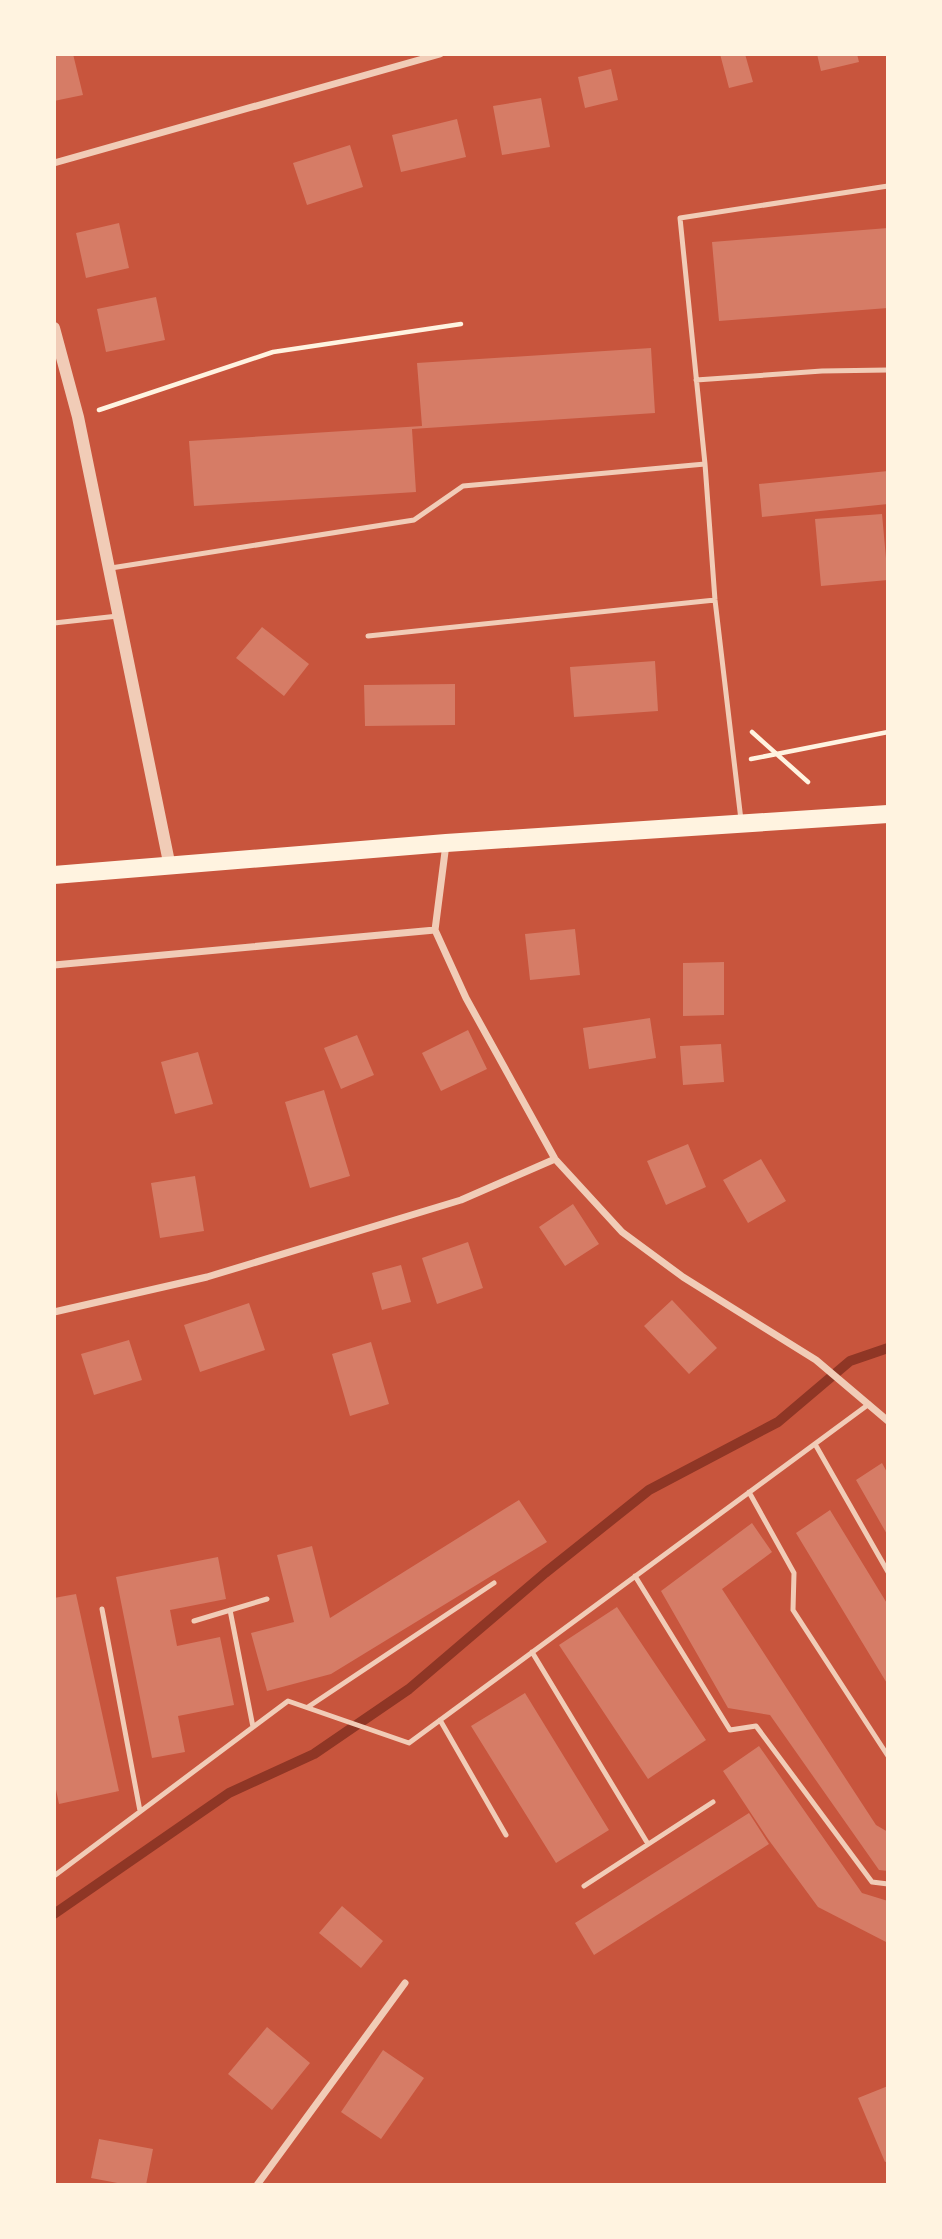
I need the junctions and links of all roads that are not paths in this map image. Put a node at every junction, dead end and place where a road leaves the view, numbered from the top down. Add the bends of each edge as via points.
1 (440, 54) edge
2 (54, 163) edge
3 (888, 186) edge
4 (54, 328) edge
5 (888, 370) edge
6 (696, 380) junction
7 (705, 464) junction
8 (108, 569) junction
9 (715, 600) junction
10 (118, 616) junction
11 (54, 622) edge
12 (368, 636) dead end
13 (888, 814) edge
14 (741, 823) junction
15 (446, 843) junction
16 (170, 867) junction
17 (54, 875) edge
18 (435, 930) junction
19 (54, 965) edge
20 (555, 1159) junction
21 (54, 1312) edge
22 (869, 1404) junction
23 (888, 1421) edge
24 (815, 1444) junction
25 (748, 1492) junction
26 (888, 1572) edge
27 (635, 1576) junction
28 (494, 1584) dead end
29 (267, 1599) dead end
30 (102, 1609) dead end
31 (230, 1610) junction
32 (194, 1621) dead end
33 (532, 1652) junction
34 (308, 1707) junction
35 (440, 1720) junction
36 (253, 1727) junction
37 (888, 1756) edge
38 (713, 1802) dead end
39 (140, 1811) junction
40 (506, 1835) dead end
41 (648, 1844) junction
42 (54, 1876) edge
43 (888, 1884) edge
44 (584, 1886) dead end
45 (405, 1983) dead end
46 (257, 2185) edge

1 - 2 street
3 - 6 lane via 680,218
4 - 8 street via 78,417
5 - 6 lane
6 - 7 lane
7 - 8 lane via 463,486 414,520
7 - 9 lane
8 - 10 street
9 - 12 lane
9 - 14 lane
10 - 11 lane
10 - 16 street
13 - 14 main road
14 - 15 main road
15 - 16 main road
15 - 18 street
16 - 17 main road
18 - 19 street
18 - 20 street via 466,998
20 - 21 street via 461,1200 207,1277
20 - 22 street via 622,1232 683,1277 816,1360
22 - 23 street
22 - 24 lane
24 - 25 lane
24 - 26 lane
25 - 27 lane
25 - 37 lane via 794,1573 793,1610
27 - 33 lane
27 - 43 lane via 730,1730 756,1726 872,1882
28 - 34 lane
29 - 31 lane
30 - 39 lane
31 - 32 lane
31 - 36 lane
33 - 35 lane
33 - 41 lane
34 - 35 lane via 409,1743
34 - 36 lane via 288,1701
35 - 40 lane
36 - 39 lane
38 - 41 lane
39 - 42 lane
41 - 44 lane
45 - 46 street

